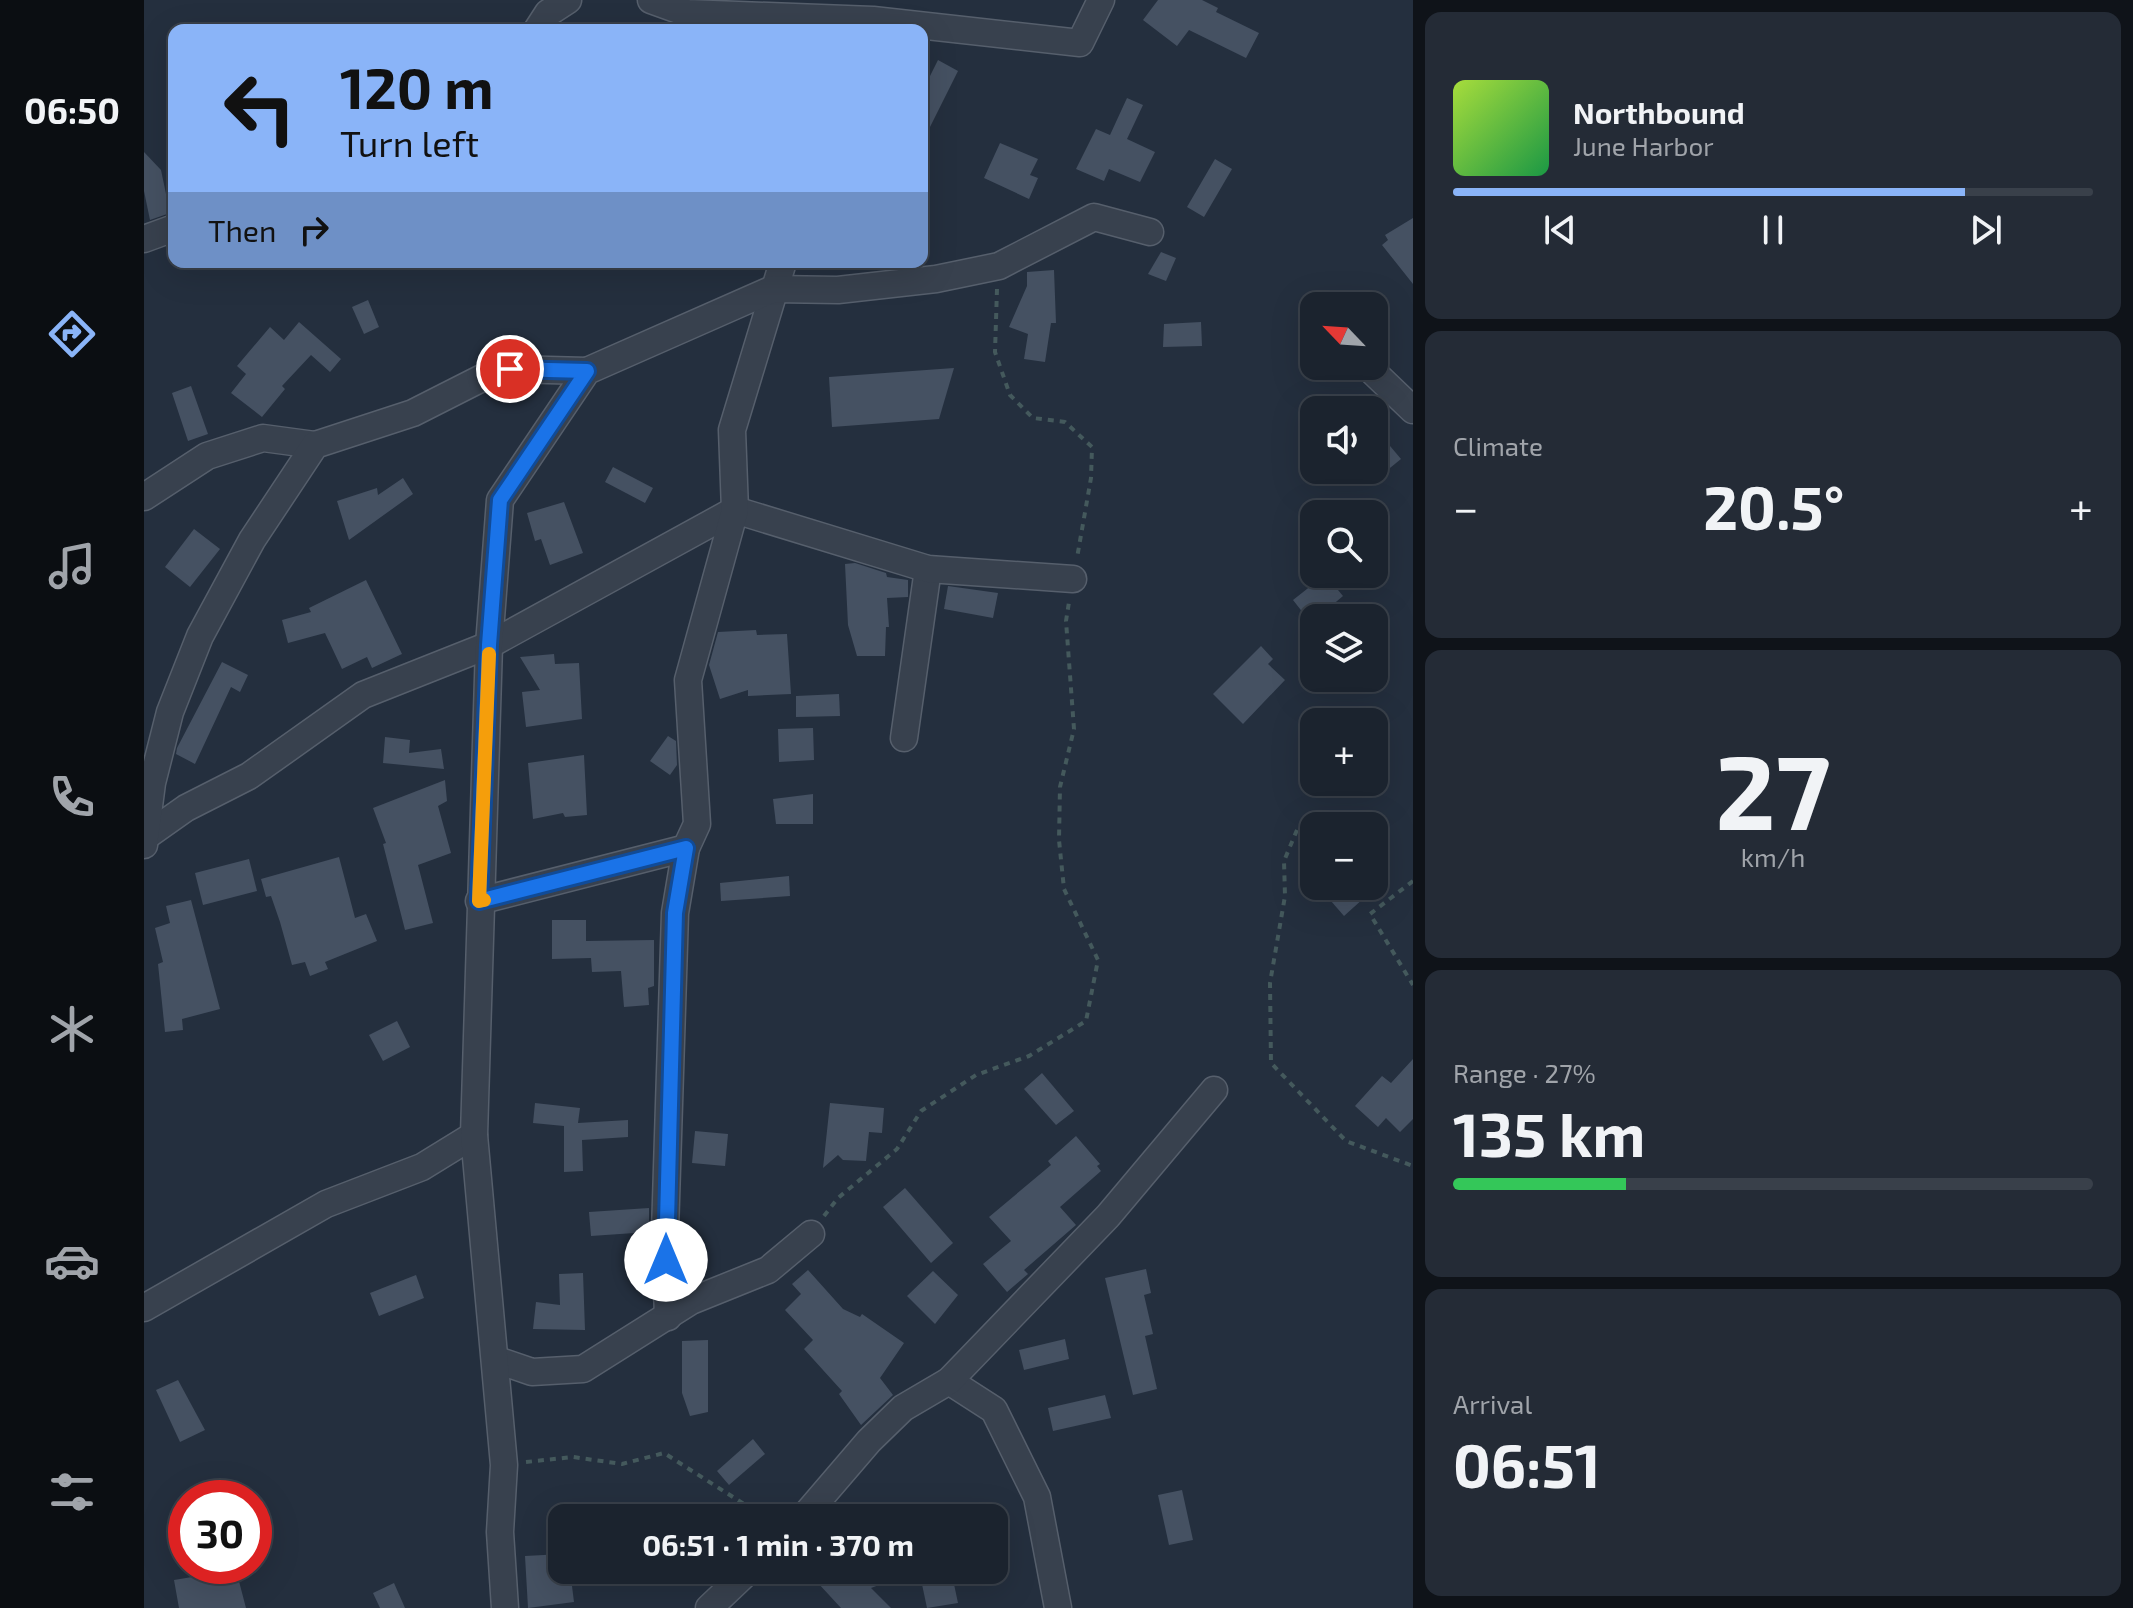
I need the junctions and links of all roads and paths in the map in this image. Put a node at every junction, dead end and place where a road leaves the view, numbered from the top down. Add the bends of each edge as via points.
1 (568, 0) edge
2 (651, 0) edge
3 (1101, 0) edge
4 (873, 17) edge
5 (541, 24) edge
6 (168, 230) edge
7 (1150, 232) dead end
8 (144, 239) edge
9 (999, 266) junction
10 (781, 268) edge
11 (773, 289) junction
12 (587, 371) junction
13 (1382, 380) edge
14 (1413, 410) edge
15 (315, 445) junction
16 (144, 497) edge
17 (735, 510) junction
18 (928, 569) junction
19 (1073, 579) junction
20 (489, 645) junction
21 (904, 738) dead end
22 (1297, 830) dead end
23 (145, 837) edge
24 (144, 845) edge
25 (686, 848) junction
26 (1413, 881) edge
27 (479, 901) junction
28 (1413, 985) edge
29 (1214, 1090) dead end
30 (474, 1135) junction
31 (1413, 1166) edge
32 (811, 1234) joint
33 (144, 1308) edge
34 (668, 1317) junction
35 (497, 1360) junction
36 (949, 1381) junction
37 (504, 1465) junction
38 (744, 1504) edge
39 (806, 1504) edge
40 (734, 1584) edge
41 (505, 1608) edge
42 (709, 1608) edge
43 (1058, 1608) edge

1 - 5 street
2 - 4 street via 687,13
3 - 4 street via 1080,43
6 - 8 street
7 - 9 street via 1094,217
9 - 11 street via 838,290
9 - 19 path via 995,352 1010,395 1033,418 1065,422 1092,447
10 - 11 street
11 - 12 street
11 - 17 street via 732,430
12 - 15 street via 510,369 413,413
12 - 20 street via 500,500
13 - 14 street
15 - 16 street via 263,438 207,456
15 - 23 street via 252,540 200,636 170,712
17 - 18 street
17 - 20 street
17 - 25 street via 688,680 697,824
18 - 19 street
18 - 21 street
19 - 32 path via 1066,621 1074,729 1060,787 1059,840 1064,889 1098,960 1086,1021 1029,1056 976,1075 921,1111 897,1149 838,1198
20 - 23 street via 363,695 249,776 186,808
20 - 27 street
22 - 31 path via 1284,861 1285,896 1270,983 1271,1063 1346,1141
23 - 24 street
25 - 27 street
25 - 34 street via 675,913 665,1232
26 - 28 path via 1370,914
27 - 30 street
29 - 36 street via 1108,1216
30 - 33 street via 422,1167 326,1204
30 - 35 street
32 - 34 street via 768,1270 691,1301
34 - 35 street via 583,1369 532,1372
35 - 37 street
36 - 39 street via 903,1408
36 - 43 street via 994,1410 1037,1497
37 - 38 path via 573,1457 622,1464 664,1453
37 - 41 street via 500,1532
40 - 42 street

